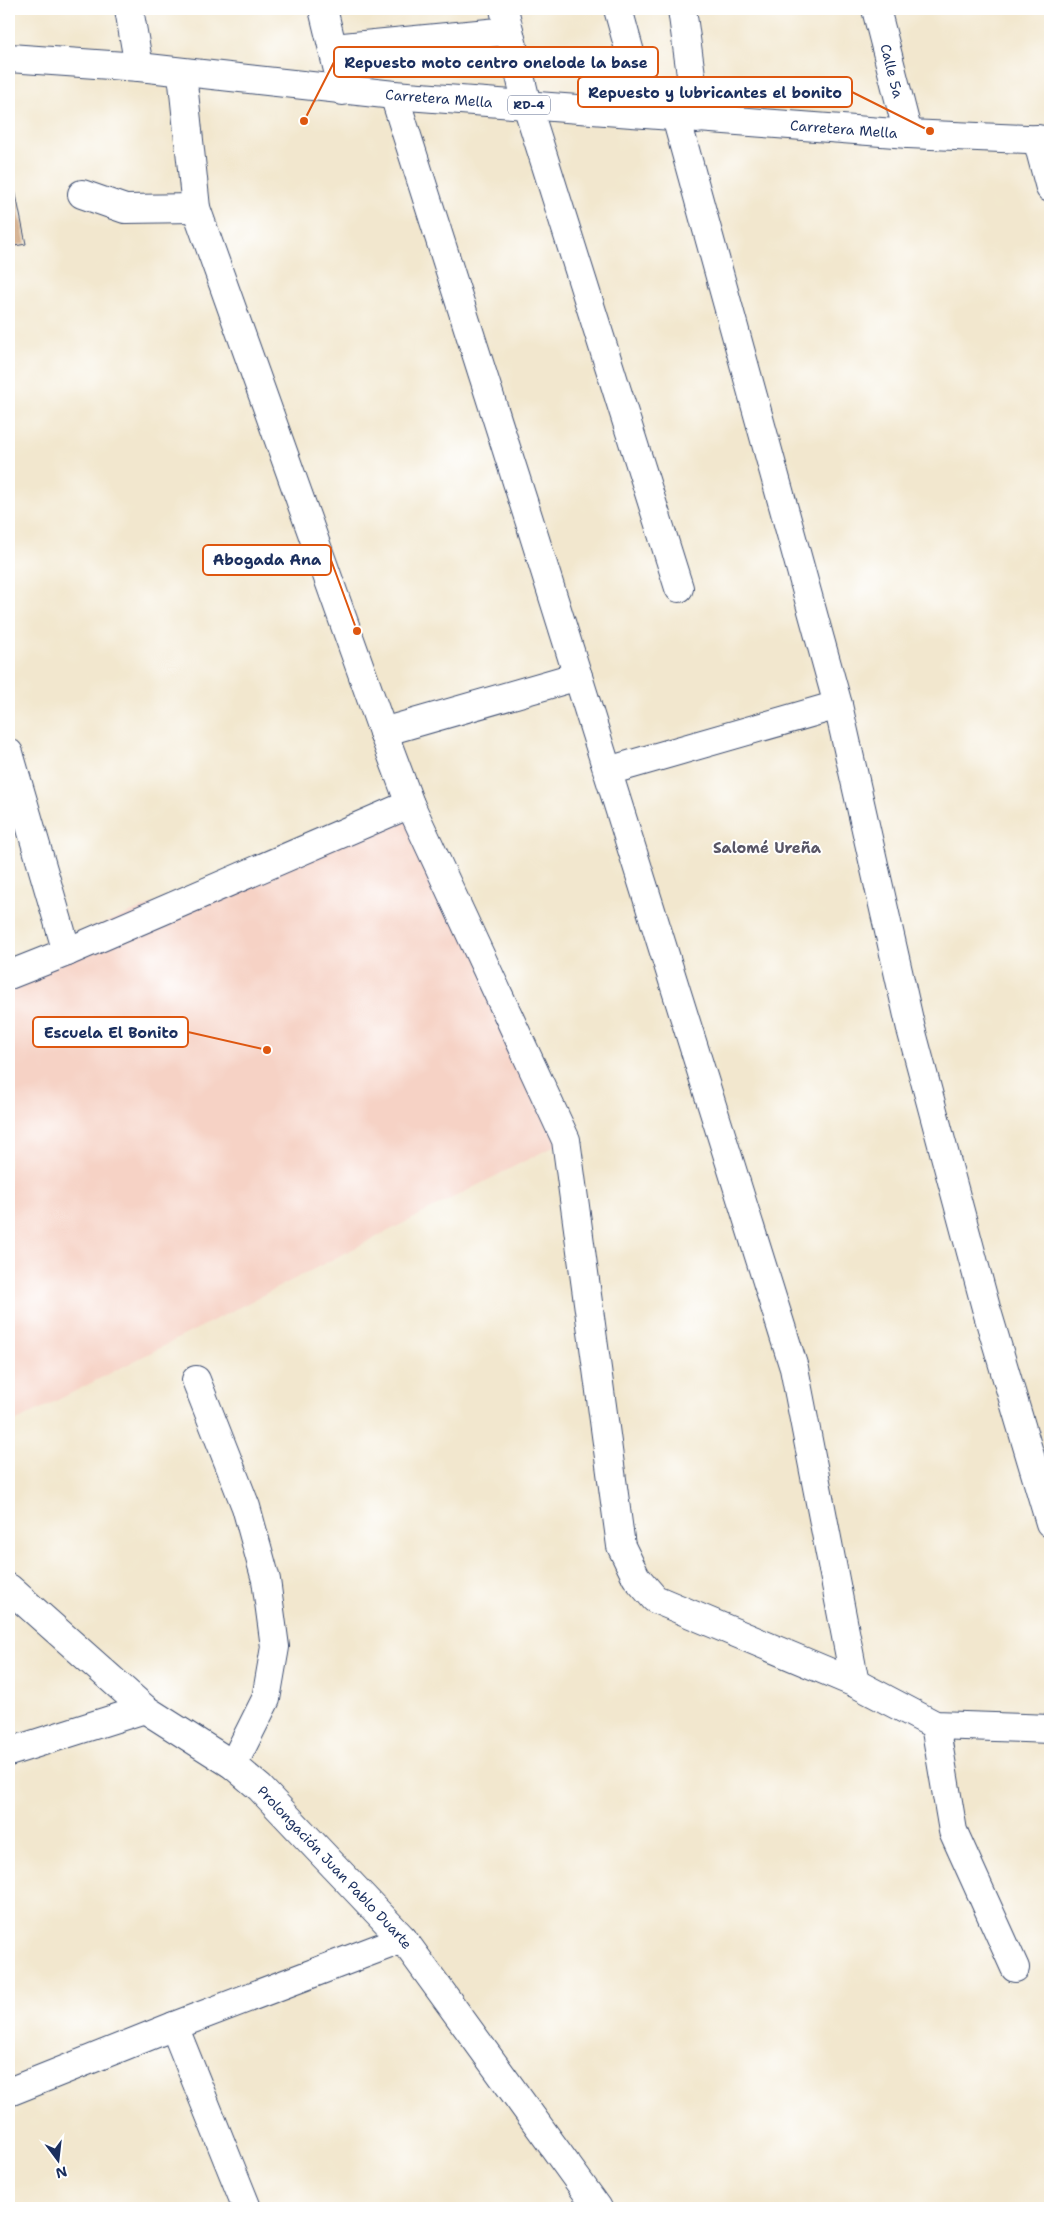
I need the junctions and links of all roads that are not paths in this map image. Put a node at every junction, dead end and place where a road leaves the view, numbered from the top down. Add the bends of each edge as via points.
1 (129, 9) edge
2 (323, 9) edge
3 (618, 9) edge
4 (682, 9) edge
5 (876, 9) edge
6 (507, 20) edge
7 (333, 48) junction
8 (9, 58) edge
9 (140, 68) junction
10 (182, 73) junction
11 (343, 90) junction
12 (394, 95) junction
13 (527, 105) junction
14 (647, 114) junction
15 (686, 118) junction
16 (908, 134) junction
17 (1044, 139) edge
18 (1050, 188) edge
19 (82, 194) dead end
20 (196, 208) junction
21 (679, 588) dead end
22 (578, 676) junction
23 (838, 705) junction
24 (383, 732) junction
25 (9, 753) edge
26 (608, 771) junction
27 (410, 804) junction
28 (67, 952) junction
29 (9, 975) edge
30 (196, 1380) dead end
31 (1050, 1523) edge
32 (9, 1588) edge
33 (855, 1683) junction
34 (145, 1709) junction
35 (935, 1725) junction
36 (1050, 1729) edge
37 (9, 1752) edge
38 (233, 1765) junction
39 (403, 1939) junction
40 (1015, 1968) dead end
41 (174, 2026) junction
42 (9, 2092) edge
43 (247, 2208) edge
44 (598, 2208) edge

1 - 9 street
2 - 7 street
3 - 14 street
4 - 15 street
5 - 16 street, Calle 5a
6 - 7 street
6 - 13 street
7 - 11 street
8 - 9 street, Carretera Mella / RD-4
9 - 10 street, Carretera Mella / RD-4
10 - 11 street, Carretera Mella / RD-4
10 - 20 street
11 - 12 street, Carretera Mella / RD-4
12 - 13 street, Carretera Mella / RD-4
12 - 22 street
13 - 14 street, Carretera Mella / RD-4
13 - 21 street
14 - 15 street, Carretera Mella / RD-4
15 - 16 street, Carretera Mella / RD-4
15 - 23 street
16 - 17 street, Carretera Mella / RD-4
17 - 18 street
19 - 20 street via 125,209
20 - 24 street
22 - 24 street
22 - 26 street
23 - 26 street
23 - 31 street via 911,1029 986,1308
24 - 27 street
25 - 28 street
26 - 33 street via 794,1368
27 - 28 street
27 - 33 street via 566,1140 621,1546 636,1578 655,1599
28 - 29 street
30 - 38 street via 246,1507 266,1580 275,1647 266,1699
32 - 34 street, Prolongación Juan Pablo Duarte
33 - 35 street
34 - 37 street
34 - 38 street, Prolongación Juan Pablo Duarte
35 - 36 street
35 - 40 street via 953,1831
38 - 39 street, Prolongación Juan Pablo Duarte via 260,1788
39 - 41 street
39 - 44 street, Prolongación Juan Pablo Duarte
41 - 42 street
41 - 43 street

